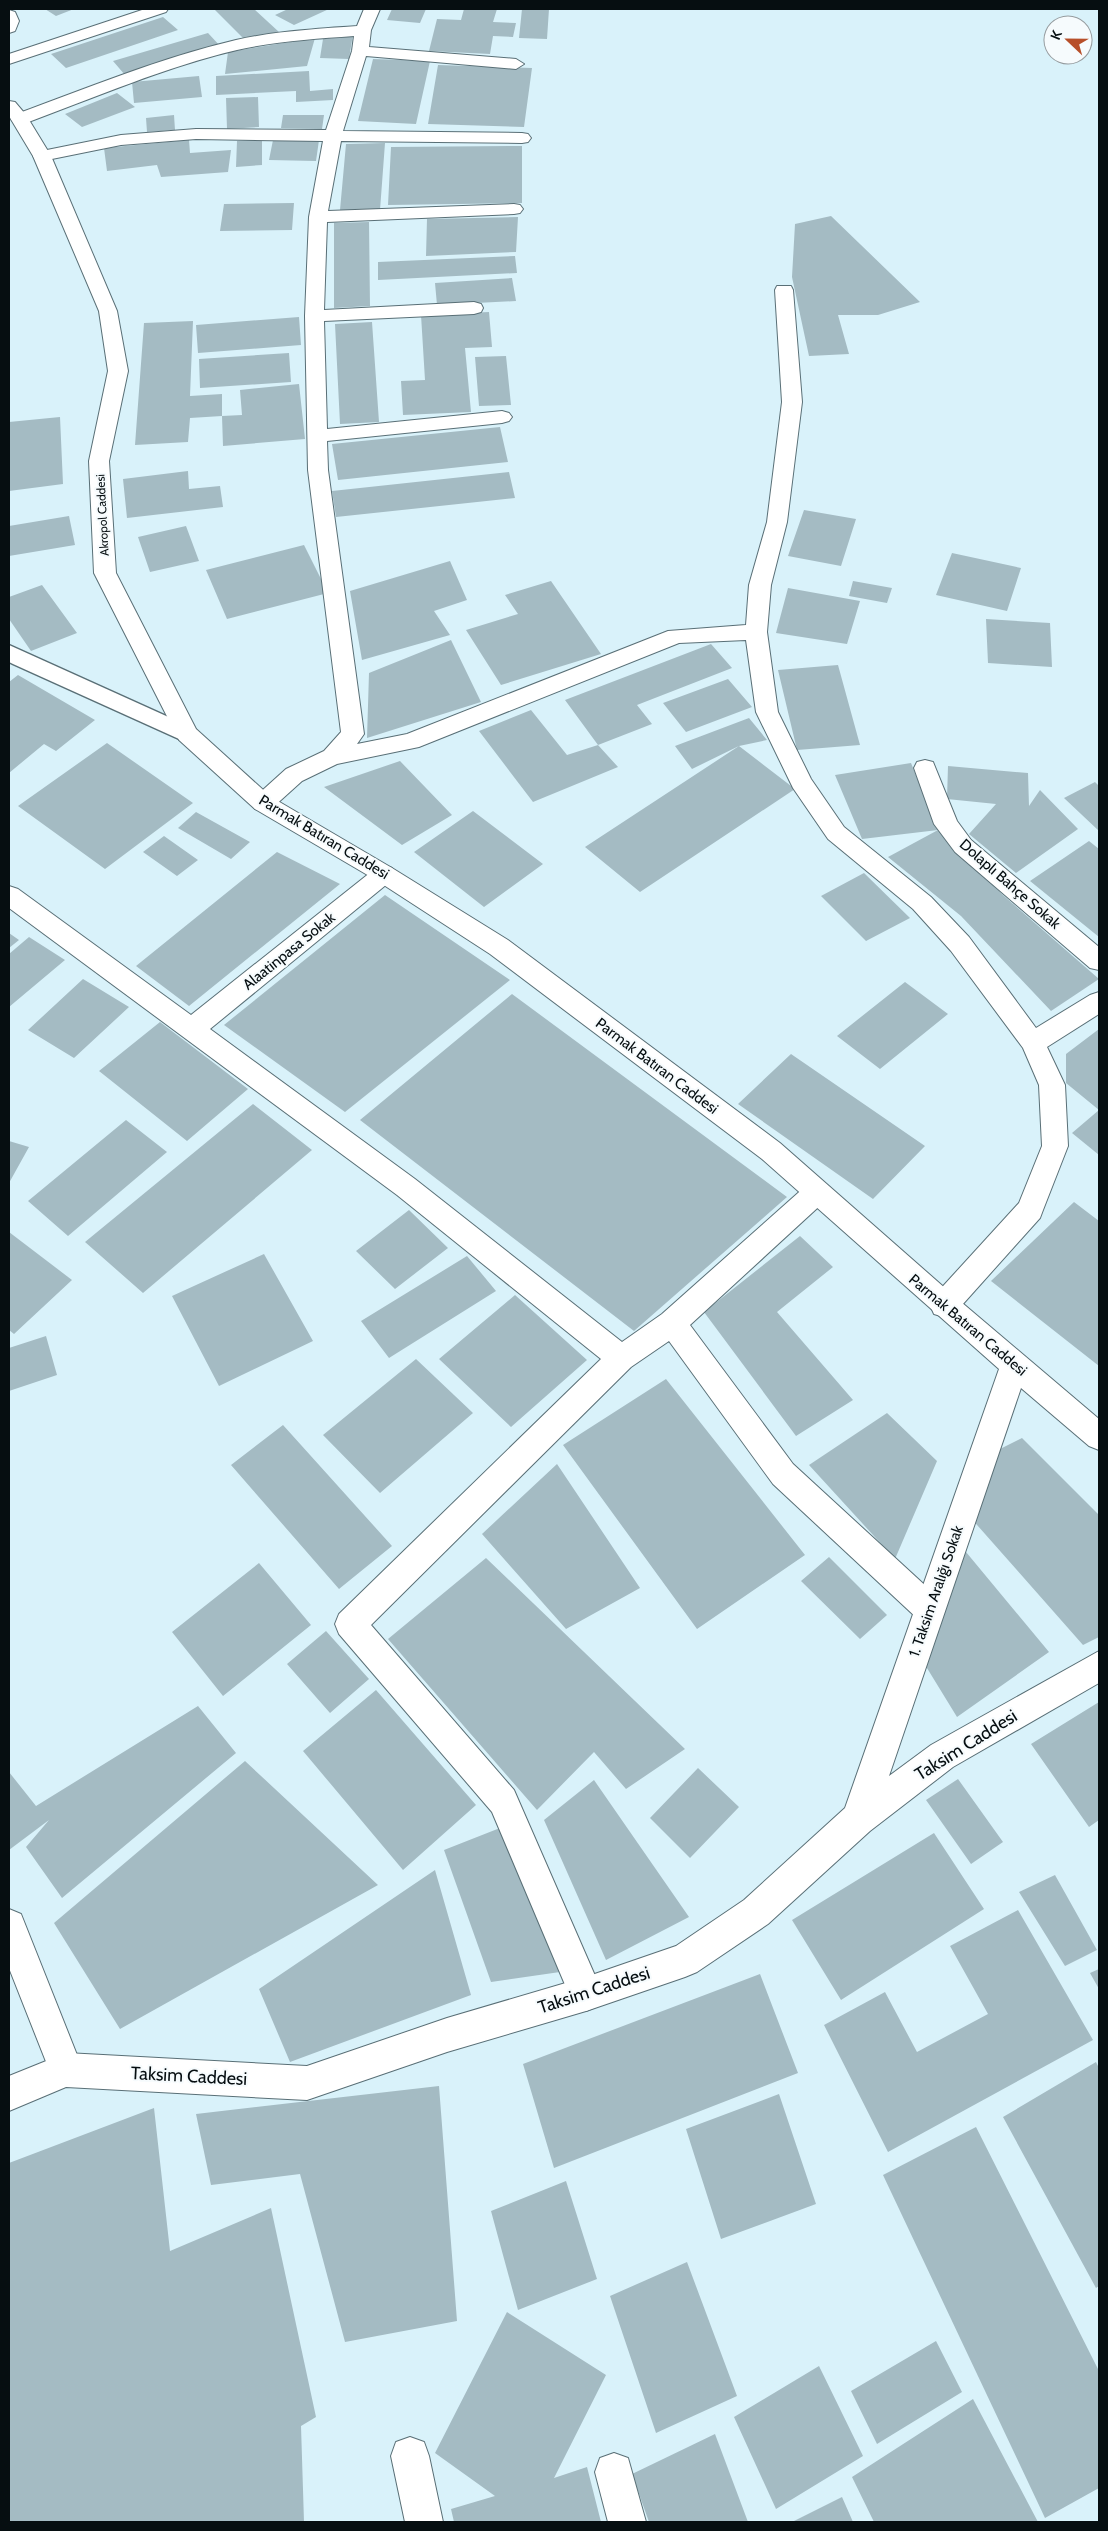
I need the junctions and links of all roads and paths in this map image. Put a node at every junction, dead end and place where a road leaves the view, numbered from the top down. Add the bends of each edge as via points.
1 (160, 9) edge
2 (372, 9) edge
3 (9, 15) edge
4 (9, 28) edge
5 (363, 30) junction
6 (360, 51) junction
7 (9, 59) edge
8 (516, 64) dead end
9 (14, 113) edge
10 (333, 134) junction
11 (522, 138) dead end
12 (42, 156) junction
13 (514, 209) dead end
14 (318, 217) junction
15 (784, 290) dead end
16 (474, 308) dead end
17 (314, 316) junction
18 (502, 417) dead end
19 (317, 436) junction
20 (756, 632) junction
21 (9, 652) edge
22 (187, 734) junction
23 (332, 757) junction
24 (925, 768) dead end
25 (263, 803) junction
26 (384, 874) junction
27 (9, 894) edge
28 (1099, 961) edge
29 (1099, 1002) edge
30 (193, 1028) junction
31 (1033, 1044) junction
32 (816, 1193) junction
33 (944, 1305) junction
34 (672, 1323) junction
35 (621, 1358) junction
36 (1015, 1364) junction
37 (1099, 1437) edge
38 (930, 1610) junction
39 (1099, 1666) edge
40 (858, 1819) junction
41 (9, 1926) edge
42 (586, 1994) junction
43 (66, 2070) junction
44 (9, 2093) edge
45 (410, 2456) dead end
46 (614, 2472) dead end
47 (424, 2522) edge
48 (627, 2522) edge

1 - 7 street
2 - 5 street
3 - 4 street
5 - 6 street
5 - 9 street via 267,39
6 - 8 street
6 - 10 street
9 - 12 street, Akropol Caddesi
10 - 11 street
10 - 12 street via 186,135 121,140
10 - 14 street
12 - 22 street, Akropol Caddesi via 108,311 118,371 99,461 105,573
13 - 14 street
14 - 17 street
15 - 20 street via 792,402 776,522 760,585
16 - 17 street
17 - 19 street
18 - 19 street
19 - 23 street via 318,470 353,734
20 - 23 street via 676,636 411,741
20 - 31 street via 767,712 801,782 836,833 922,903 960,944
21 - 22 lane
22 - 25 street, Parmak Batıran Caddesi
23 - 25 street via 294,775
24 - 28 street, Dolaplı Bahçe Sokak via 946,824 964,846
25 - 26 street, Parmak Batıran Caddesi
26 - 30 street, Alaatinpasa Sokak
26 - 32 street, Parmak Batıran Caddesi via 500,948 771,1152
27 - 30 street
29 - 31 street
30 - 35 street via 406,1187
31 - 33 street via 1052,1086 1055,1146 1030,1210
32 - 33 street, Parmak Batıran Caddesi
32 - 34 street
33 - 36 street, Parmak Batıran Caddesi
34 - 35 street
34 - 38 street via 783,1474
35 - 42 street via 350,1624 503,1801
36 - 37 street, Parmak Batıran Caddesi
36 - 38 street, 1. Taksim Aralığı Sokak
38 - 40 street, 1. Taksim Aralığı Sokak
39 - 40 street, Taksim Caddesi via 942,1756
40 - 42 street, Taksim Caddesi via 756,1912 684,1960
41 - 43 street
42 - 43 street, Taksim Caddesi via 447,2035 307,2083
43 - 44 street, Taksim Caddesi
45 - 47 street
46 - 48 street

